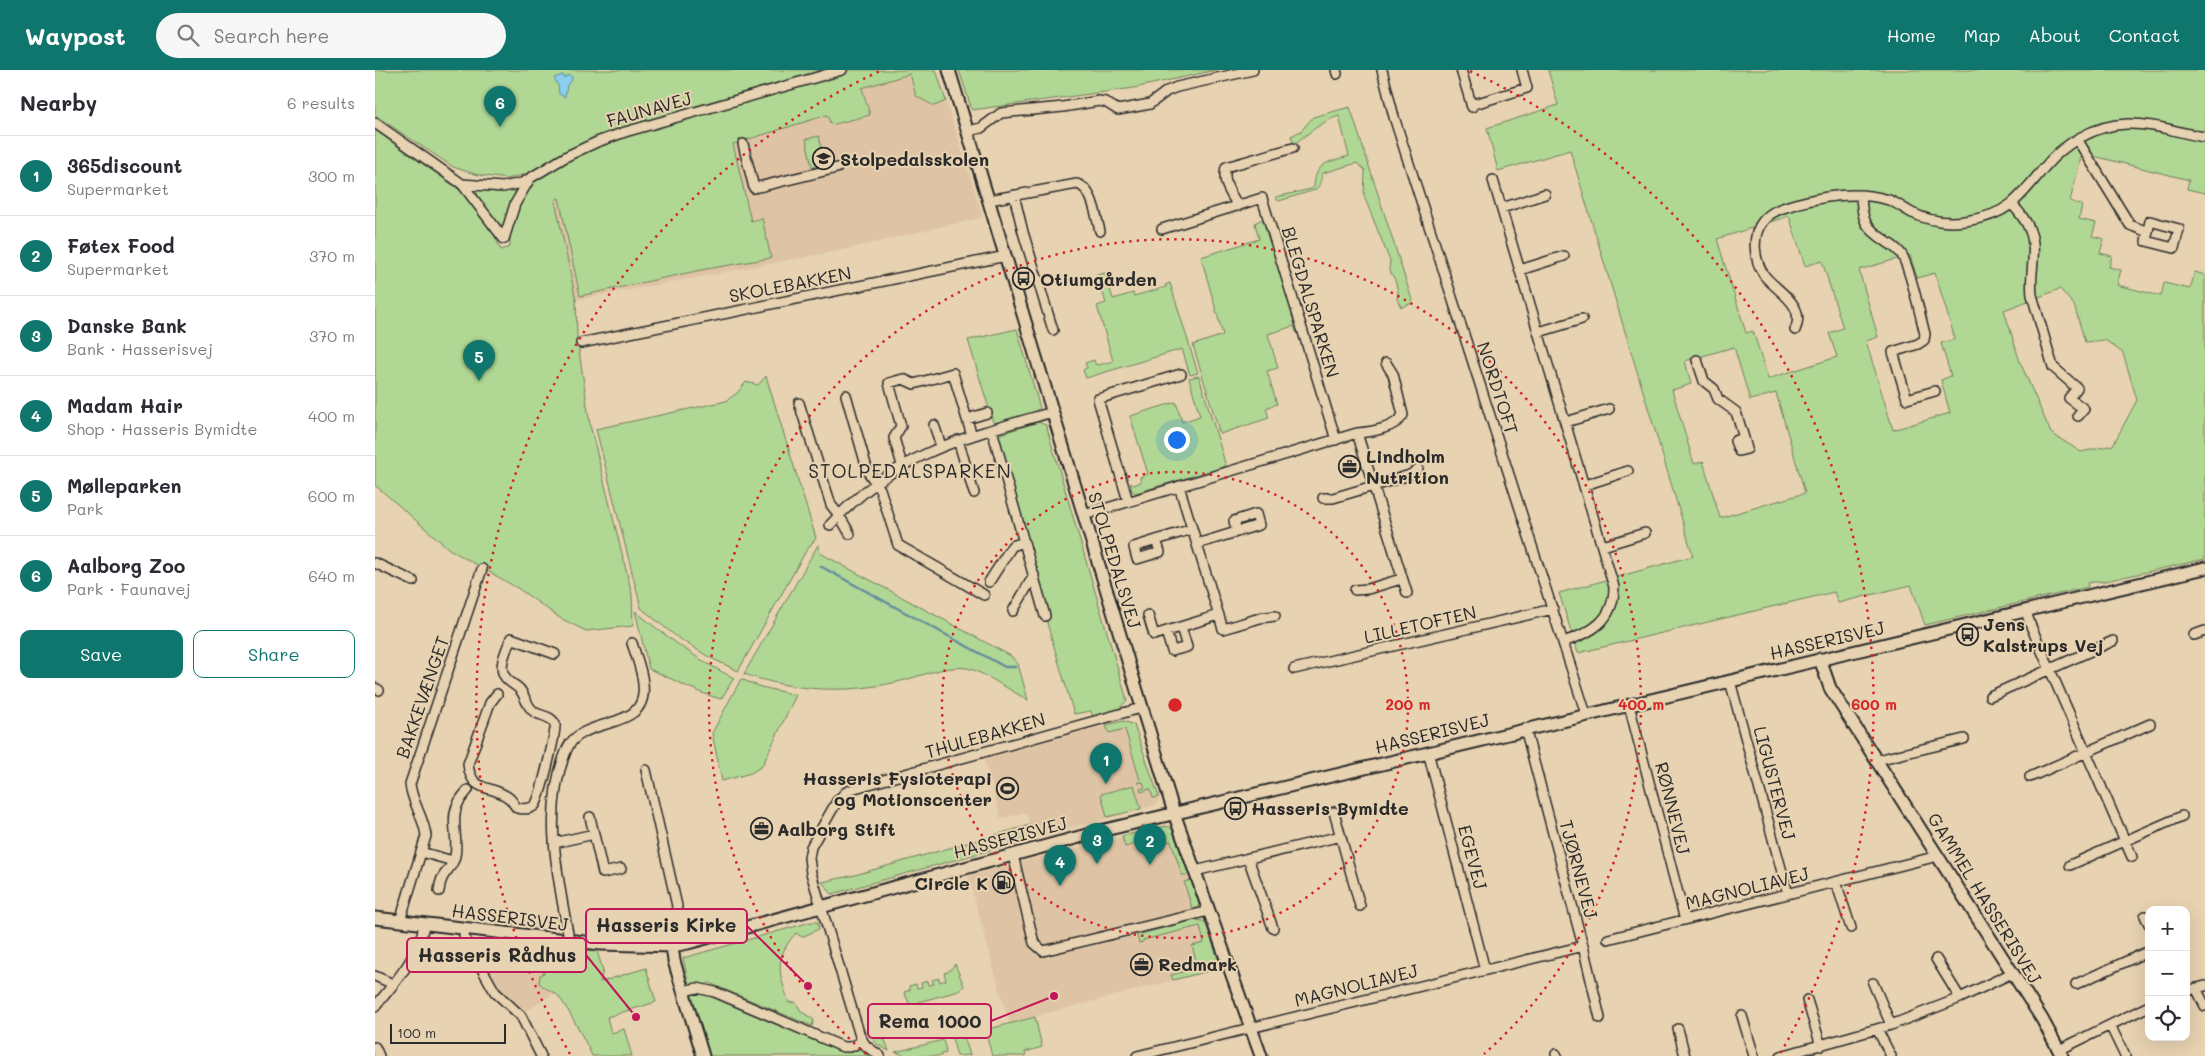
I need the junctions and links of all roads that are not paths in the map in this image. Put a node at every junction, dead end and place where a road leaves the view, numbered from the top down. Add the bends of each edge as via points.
1 (842, 70) edge
2 (949, 70) edge
3 (1253, 70) edge
4 (1382, 70) edge
5 (1461, 70) edge
6 (1521, 70) edge
7 (375, 123) edge
8 (968, 131) junction
9 (2205, 137) edge
10 (2077, 139) junction
11 (743, 144) dead end
12 (1293, 148) dead end
13 (837, 168) dead end
14 (529, 180) junction
15 (1493, 180) dead end
16 (462, 184) junction
17 (1545, 194) dead end
18 (1015, 195) junction
19 (1861, 195) junction
20 (989, 200) junction
21 (2013, 204) junction
22 (1238, 206) junction
23 (1502, 208) junction
24 (1162, 229) dead end
25 (1100, 231) dead end
26 (2148, 232) dead end
27 (1006, 256) junction
28 (1564, 256) dead end
29 (1520, 270) junction
30 (1582, 319) dead end
31 (1053, 330) dead end
32 (1795, 330) dead end
33 (1539, 332) junction
34 (581, 343) dead end
35 (1697, 360) dead end
36 (1385, 363) dead end
37 (1181, 374) dead end
38 (1935, 391) dead end
39 (846, 395) dead end
40 (799, 403) dead end
41 (1609, 409) dead end
42 (1053, 412) junction
43 (987, 413) dead end
44 (2079, 416) dead end
45 (967, 420) junction
46 (1566, 422) junction
47 (935, 425) dead end
48 (992, 430) junction
49 (1357, 433) junction
50 (972, 436) junction
51 (1744, 438) dead end
52 (958, 440) junction
53 (1336, 440) junction
54 (941, 446) junction
55 (902, 465) junction
56 (1418, 469) dead end
57 (1627, 471) dead end
58 (875, 483) junction
59 (1585, 485) junction
60 (1179, 486) junction
61 (1373, 486) junction
62 (974, 493) dead end
63 (1323, 498) dead end
64 (1129, 501) junction
65 (839, 515) junction
66 (1083, 515) junction
67 (830, 525) dead end
68 (1192, 529) junction
69 (1237, 532) dead end
70 (1645, 533) dead end
71 (850, 534) dead end
72 (1156, 540) dead end
73 (1024, 542) junction
74 (1197, 544) junction
75 (1603, 546) junction
76 (375, 563) edge
77 (2205, 568) edge
78 (482, 569) dead end
79 (1034, 575) junction
80 (1401, 579) junction
81 (413, 581) dead end
82 (989, 582) dead end
83 (1355, 590) dead end
84 (1407, 593) dead end
85 (984, 595) dead end
86 (1553, 609) junction
87 (1013, 611) dead end
88 (2026, 611) junction
89 (1148, 615) dead end
90 (1219, 615) junction
91 (1045, 616) dead end
92 (1275, 616) dead end
93 (1181, 627) junction
94 (2205, 631) edge
95 (1166, 632) junction
96 (2194, 635) dead end
97 (1563, 642) junction
98 (2113, 642) dead end
99 (633, 643) dead end
100 (555, 654) dead end
101 (1820, 660) junction
102 (2050, 669) junction
103 (1294, 670) dead end
104 (1731, 680) junction
105 (497, 694) dead end
106 (1990, 696) dead end
107 (1629, 705) junction
108 (1141, 708) junction
109 (1585, 714) junction
110 (2150, 724) dead end
111 (1525, 728) junction
112 (1964, 739) dead end
113 (1428, 752) junction
114 (2087, 752) junction
115 (1877, 760) junction
116 (645, 770) dead end
117 (2030, 777) dead end
118 (468, 790) dead end
119 (542, 791) junction
120 (556, 793) junction
121 (1334, 812) dead end
122 (1174, 813) junction
123 (2182, 816) dead end
124 (591, 817) dead end
125 (594, 834) junction
126 (1341, 836) junction
127 (2125, 841) junction
128 (553, 843) junction
129 (421, 852) junction
130 (1013, 855) junction
131 (1938, 856) junction
132 (2132, 857) dead end
133 (1248, 858) junction
134 (453, 861) junction
135 (2070, 865) dead end
136 (621, 869) dead end
137 (1195, 871) junction
138 (1836, 882) junction
139 (439, 891) dead end
140 (1788, 894) junction
141 (1360, 906) dead end
142 (821, 908) junction
143 (1209, 911) junction
144 (375, 918) edge
145 (1685, 920) junction
146 (400, 921) junction
147 (424, 924) junction
148 (1273, 928) dead end
149 (1851, 928) dead end
150 (465, 929) junction
151 (1608, 939) dead end
152 (568, 941) junction
153 (672, 946) junction
154 (1583, 946) junction
155 (2145, 953) edge
156 (1936, 959) dead end
157 (1485, 970) junction
158 (2012, 973) junction
159 (375, 976) edge
160 (1873, 983) dead end
161 (393, 984) junction
162 (2076, 984) dead end
163 (2200, 987) edge
164 (683, 991) junction
165 (1960, 998) junction
166 (1807, 1000) dead end
167 (2205, 1006) edge
168 (375, 1007) edge
169 (2145, 1008) edge
170 (1742, 1016) dead end
171 (1600, 1018) dead end
172 (1891, 1025) junction
173 (2109, 1026) junction
174 (1251, 1028) junction
175 (1678, 1029) dead end
176 (1877, 1029) junction
177 (863, 1041) junction
178 (1821, 1046) junction
179 (375, 1048) edge
180 (2061, 1053) edge
181 (379, 1056) edge
182 (541, 1056) edge
183 (703, 1056) edge
184 (880, 1056) edge
185 (1137, 1056) edge
186 (1261, 1056) edge
187 (1685, 1056) edge
188 (1754, 1056) edge
189 (1781, 1056) edge
190 (1891, 1056) edge
191 (2125, 1056) edge

1 - 14 street, FAUNAVEJ via 616,135 567,156
2 - 8 street, STOLPEDALSVEJ
3 - 8 street via 1177,87 1150,104 1118,110 1099,101 1001,113 981,128
4 - 86 street, NORDTOFT via 1394,118
5 - 6 street via 1472,106 1527,88
7 - 16 street
8 - 20 street, STOLPEDALSVEJ
9 - 10 street via 2142,124 2125,124 2096,130
10 - 21 street via 2051,160
10 - 26 street via 2130,225
11 - 13 street via 754,188
12 - 22 street via 1226,167 1226,186
14 - 16 street, FAUNAVEJ via 503,186
14 - 16 street, FAUNAVEJ via 515,204 503,239
15 - 23 street
17 - 23 street
18 - 20 street
18 - 25 street via 1077,184 1083,186
18 - 31 street
19 - 21 street via 1890,201 1913,213 1944,222 1981,218
19 - 32 street via 1822,198 1780,209 1768,216 1757,230 1755,243 1760,266 1765,276 1785,293 1793,306
19 - 38 street via 1862,213 1869,230 1893,246 1903,258 1925,334 1924,340 1918,344 1893,352 1907,399
20 - 27 street, STOLPEDALSVEJ
21 - 44 street via 2031,231 2031,295 2050,361 2057,372 2077,388 2069,398 2084,410
22 - 24 street, BLEGDALSPARKEN
22 - 53 street, BLEGDALSPARKEN via 1262,198
23 - 29 street
27 - 34 street, SKOLEBAKKEN
27 - 42 street, STOLPEDALSVEJ
28 - 29 street
29 - 33 street
30 - 33 street
33 - 46 street
35 - 51 street via 1704,381 1715,389 1718,399 1736,412
36 - 49 street via 1393,374 1403,415 1394,424
37 - 64 street via 1098,399
39 - 58 street via 868,472
40 - 65 street via 831,505
41 - 46 street
42 - 48 street
42 - 66 street, STOLPEDALSVEJ
43 - 45 street
45 - 50 street
45 - 55 street via 953,373 914,384 903,379 889,383 901,426 894,438
46 - 59 street
47 - 54 street
48 - 50 street
48 - 73 street
49 - 53 street
49 - 61 street
50 - 52 street
52 - 54 street
52 - 62 street
53 - 60 street
54 - 55 street
55 - 58 street
56 - 61 street via 1410,475
57 - 59 street
58 - 65 street
58 - 85 street via 880,489 898,545
59 - 75 street
60 - 64 street
60 - 68 street
61 - 63 street
61 - 80 street
64 - 66 street
65 - 67 street
65 - 71 street
66 - 108 street, STOLPEDALSVEJ
68 - 72 street
68 - 74 street
69 - 74 street
70 - 75 street
73 - 79 street
73 - 82 street via 1012,546
74 - 90 street
75 - 97 street via 1614,587 1611,606 1605,619 1593,630
76 - 81 street
77 - 88 street, HASSERISVEJ
78 - 129 street, BAKKEVÆNGET via 410,784 411,795 424,823 426,836
79 - 87 street
79 - 91 street
80 - 83 street
80 - 84 street
86 - 97 street, NORDTOFT
86 - 103 street, LILLETOFTEN
88 - 101 street, HASSERISVEJ
88 - 102 street
89 - 95 street via 1154,635
90 - 92 street via 1223,629
90 - 93 street
93 - 95 street
93 - 95 street via 1187,646 1180,649 1173,651
94 - 96 street
97 - 109 street, NORDTOFT
98 - 102 street
99 - 120 street via 644,684 642,698 630,715 575,736 567,749
100 - 119 street via 511,638 502,665 504,675 519,688 531,710 549,717 555,725
101 - 104 street, HASSERISVEJ
101 - 115 street, GAMMEL HASSERISVEJ via 1830,688
102 - 106 street
102 - 114 street
104 - 107 street, HASSERISVEJ
104 - 140 street, LIGUSTERVEJ
105 - 119 street via 490,703 468,764 472,780 509,798 517,808 532,808
107 - 109 street, HASSERISVEJ
107 - 145 street, RØNNEVEJ
108 - 122 street, STOLPEDALSVEJ
108 - 142 street, THULEBAKKEN via 846,792 837,801 809,853
109 - 111 street, HASSERISVEJ
110 - 114 street
111 - 113 street, HASSERISVEJ
111 - 154 street, TJØRNEVEJ
112 - 115 street
113 - 122 street, HASSERISVEJ
113 - 157 street, EGEVEJ
114 - 117 street
114 - 127 street
115 - 131 street, GAMMEL HASSERISVEJ
116 - 153 street via 677,906
118 - 134 street via 455,811 456,851
119 - 120 street
120 - 128 street
121 - 126 street
122 - 130 street, HASSERISVEJ
122 - 137 street, STOLPEDALSVEJ
123 - 127 street
124 - 125 street
125 - 128 street
125 - 136 street via 603,873
126 - 133 street
126 - 141 street
127 - 132 street
127 - 135 street
128 - 152 street
129 - 134 street
129 - 146 street, BAKKEVÆNGET
130 - 142 street, HASSERISVEJ
130 - 143 street via 1034,943 1043,951
131 - 138 street, MAGNOLIAVEJ
131 - 158 street, GAMMEL HASSERISVEJ
133 - 137 street
133 - 148 street
134 - 139 street via 441,878
137 - 143 street, STOLPEDALSVEJ
138 - 140 street, MAGNOLIAVEJ
138 - 149 street, MAGNOLIAVEJ
140 - 145 street, MAGNOLIAVEJ
142 - 153 street, HASSERISVEJ
142 - 177 street, THULEBAKKEN
143 - 174 street, STOLPEDALSVEJ
144 - 146 street, HASSERISVEJ
145 - 151 street, MAGNOLIAVEJ
146 - 147 street, HASSERISVEJ
147 - 150 street, HASSERISVEJ
147 - 161 street via 409,962
150 - 152 street, HASSERISVEJ
150 - 182 street via 464,937 495,992 521,1016
152 - 153 street, HASSERISVEJ
153 - 164 street
154 - 157 street, MAGNOLIAVEJ
154 - 171 street, TJØRNEVEJ
155 - 162 street
156 - 165 street
157 - 174 street, MAGNOLIAVEJ
158 - 165 street
158 - 180 street, GAMMEL HASSERISVEJ
159 - 161 street
160 - 172 street
161 - 168 street
163 - 167 street
164 - 177 street via 697,988 715,992 843,1047
164 - 183 street
165 - 172 street
166 - 178 street
169 - 173 street
170 - 188 street
172 - 176 street
173 - 180 street
173 - 191 street
174 - 185 street, MAGNOLIAVEJ
174 - 186 street, STOLPEDALSVEJ
175 - 187 street
176 - 178 street
176 - 190 street
177 - 184 street
178 - 189 street
179 - 181 street

